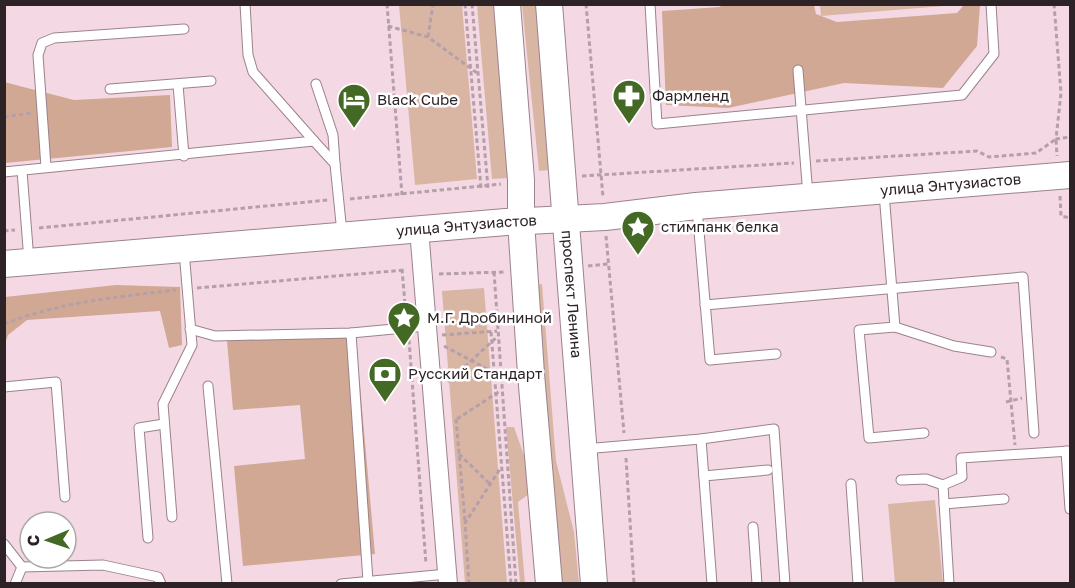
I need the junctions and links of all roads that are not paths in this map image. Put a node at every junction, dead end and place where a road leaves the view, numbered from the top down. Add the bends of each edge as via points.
1 (245, 4) edge
2 (507, 4) edge
3 (549, 4) edge
4 (650, 4) edge
5 (992, 4) edge
6 (184, 29) dead end
7 (798, 70) dead end
8 (211, 81) dead end
9 (316, 84) dead end
10 (178, 85) junction
11 (110, 89) dead end
12 (801, 112) junction
13 (314, 141) junction
14 (184, 156) junction
15 (335, 164) junction
16 (46, 167) junction
17 (22, 171) junction
18 (4, 172) edge
19 (1071, 175) edge
20 (884, 190) junction
21 (808, 196) junction
22 (696, 206) junction
23 (566, 219) junction
24 (520, 221) junction
25 (419, 229) junction
26 (342, 235) junction
27 (184, 249) junction
28 (17, 263) edge
29 (891, 288) junction
30 (705, 305) junction
31 (895, 327) junction
32 (190, 328) junction
33 (420, 330) junction
34 (351, 333) junction
35 (992, 352) road end
36 (777, 354) dead end
37 (208, 386) dead end
38 (4, 387) edge
39 (164, 424) junction
40 (924, 433) dead end
41 (1034, 433) dead end
42 (701, 439) junction
43 (583, 449) junction
44 (1068, 451) edge
45 (768, 470) dead end
46 (704, 476) junction
47 (901, 480) dead end
48 (851, 484) dead end
49 (943, 485) junction
50 (65, 497) dead end
51 (1005, 500) dead end
52 (944, 504) junction
53 (1071, 509) edge
54 (172, 517) dead end
55 (753, 527) dead end
56 (148, 538) dead end
57 (4, 544) edge
58 (18, 562) edge
59 (78, 566) edge
60 (21, 570) edge
61 (448, 579) edge
62 (368, 581) junction
63 (15, 584) edge
64 (161, 584) edge
65 (227, 584) edge
66 (341, 584) edge
67 (549, 584) edge
68 (594, 584) edge
69 (712, 584) edge
70 (757, 584) edge
71 (785, 584) edge
72 (858, 584) edge
73 (949, 584) edge

1 - 13 lane via 253,72
2 - 24 main road via 522,180
3 - 23 main road, проспект Ленина
4 - 12 lane via 657,124
5 - 12 lane via 994,54 962,95
6 - 16 lane via 42,42 38,55
7 - 12 lane
8 - 10 lane
9 - 15 lane via 333,135
10 - 11 lane
10 - 14 lane
12 - 21 lane
13 - 14 lane
13 - 15 lane
14 - 16 lane
15 - 26 lane
16 - 17 lane
17 - 18 lane
17 - 28 lane
19 - 20 main road, улица Энтузиастов
20 - 21 main road, улица Энтузиастов
20 - 29 lane
21 - 22 main road, улица Энтузиастов
22 - 23 main road, улица Энтузиастов
22 - 30 lane
23 - 24 main road, улица Энтузиастов
23 - 43 main road, проспект Ленина
24 - 25 main road, улица Энтузиастов
24 - 67 main road
25 - 26 main road, улица Энтузиастов
25 - 33 street
26 - 27 main road, улица Энтузиастов
27 - 28 main road, улица Энтузиастов
27 - 32 lane
29 - 30 lane
29 - 31 lane
29 - 41 lane via 1023,277
30 - 36 lane via 710,360
31 - 35 lane via 954,346
31 - 40 lane via 859,330 869,438
32 - 34 lane via 215,336
32 - 39 lane via 192,345 163,404
33 - 34 lane
33 - 61 street via 433,397
34 - 62 lane
37 - 65 lane
38 - 50 lane via 56,382
39 - 54 lane
39 - 56 lane via 139,428
42 - 43 lane
42 - 46 lane
42 - 71 lane via 774,429
43 - 68 main road, проспект Ленина
44 - 49 lane via 962,458 962,477
44 - 53 lane
45 - 46 lane
46 - 69 lane
47 - 49 lane via 926,479
48 - 72 lane
49 - 52 lane
51 - 52 lane
52 - 73 lane
55 - 70 lane
57 - 58 lane
59 - 64 lane via 103,565 158,577
60 - 63 lane
61 - 62 lane via 427,576
62 - 66 lane

